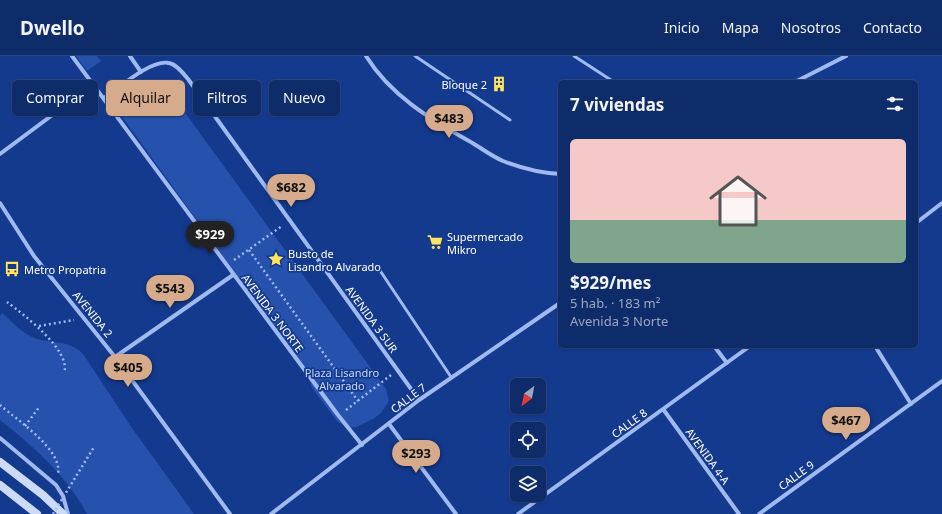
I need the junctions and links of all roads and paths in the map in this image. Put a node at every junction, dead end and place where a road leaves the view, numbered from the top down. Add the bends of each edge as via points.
1 (72, 56) edge
2 (130, 56) edge
3 (366, 56) edge
4 (415, 56) edge
5 (574, 56) edge
6 (846, 56) edge
7 (142, 72) junction
8 (91, 80) edge
9 (611, 80) edge
10 (799, 80) edge
11 (98, 90) edge
12 (104, 98) junction
13 (51, 116) edge
14 (510, 120) dead end
15 (0, 154) edge
16 (558, 174) edge
17 (0, 203) edge
18 (942, 203) edge
19 (290, 221) junction
20 (918, 221) edge
21 (249, 250) junction
22 (227, 265) junction
23 (379, 269) dead end
24 (233, 274) junction
25 (7, 302) dead end
26 (558, 304) edge
27 (84, 319) junction
28 (39, 326) junction
29 (716, 348) edge
30 (747, 348) edge
31 (876, 348) edge
32 (115, 357) junction
33 (727, 363) junction
34 (398, 370) junction
35 (64, 373) dead end
36 (451, 378) junction
37 (942, 381) edge
38 (419, 400) junction
39 (358, 401) junction
40 (910, 404) junction
41 (0, 405) edge
42 (40, 406) dead end
43 (663, 410) junction
44 (338, 415) junction
45 (389, 424) junction
46 (25, 426) junction
47 (0, 438) edge
48 (362, 445) junction
49 (94, 447) dead end
50 (0, 462) edge
51 (0, 485) edge
52 (56, 485) junction
53 (37, 514) edge
54 (52, 514) edge
55 (63, 514) edge
56 (68, 514) edge
57 (230, 514) edge
58 (271, 514) edge
59 (456, 514) edge
60 (518, 514) edge
61 (739, 514) edge
62 (759, 514) edge

1 - 8 street, AVENIDA 3 NORTE
2 - 7 street
3 - 16 street via 386,83 406,101 438,123 503,161
4 - 14 lane
5 - 9 lane
6 - 10 street
7 - 12 street, AVENIDA 3 SUR
7 - 19 street, AVENIDA 3 SUR via 159,62 170,63 188,78
11 - 12 street, AVENIDA 3 NORTE
12 - 22 street, AVENIDA 3 NORTE
13 - 15 street
17 - 27 street, AVENIDA 2 via 34,256
18 - 20 street
19 - 21 path
19 - 34 street, AVENIDA 3 SUR
21 - 22 path
21 - 39 path
22 - 24 street, AVENIDA 3 NORTE
23 - 36 lane
24 - 32 street
24 - 44 street, AVENIDA 3 NORTE
25 - 28 path
26 - 36 street, CALLE 7
27 - 28 path
27 - 32 street, AVENIDA 2
28 - 35 path via 61,354 65,364
29 - 33 street
30 - 33 street, CALLE 8
31 - 40 street
32 - 57 street, AVENIDA 2
33 - 43 street, CALLE 8
34 - 38 street, AVENIDA 3 SUR
34 - 39 path
36 - 38 street, CALLE 7
37 - 40 street, CALLE 9
38 - 45 street, CALLE 7
39 - 44 path
40 - 62 street, CALLE 9
41 - 46 path
42 - 46 path
43 - 60 street, CALLE 8
43 - 61 street, AVENIDA 4-A
44 - 48 street, AVENIDA 3 NORTE
45 - 48 street, CALLE 7
45 - 59 street
46 - 52 path via 58,461 60,467
47 - 52 street
48 - 58 street, CALLE 7
49 - 54 path, bridge
50 - 55 main road
51 - 53 main road
52 - 56 street via 63,496

